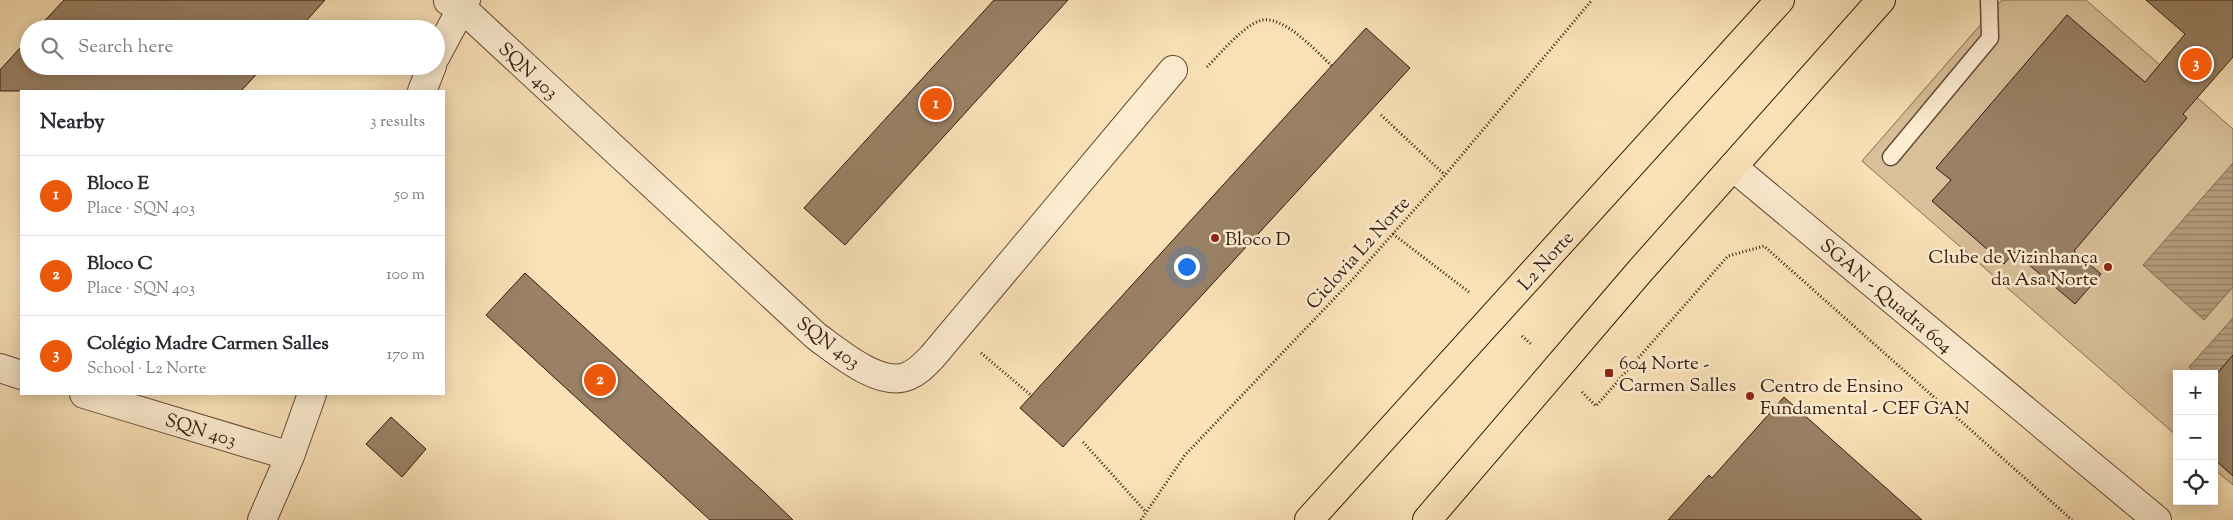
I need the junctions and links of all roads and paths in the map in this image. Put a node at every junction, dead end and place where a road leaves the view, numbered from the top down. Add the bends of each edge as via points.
1 (1592, 0) edge
2 (1780, 0) edge
3 (1881, 0) edge
4 (1990, 0) edge
5 (456, 2) edge
6 (445, 30) edge
7 (445, 32) edge
8 (1332, 66) dead end
9 (1173, 70) joint
10 (428, 75) edge
11 (422, 90) edge
12 (1380, 115) dead end
13 (1891, 156) dead end
14 (1733, 167) junction
15 (1444, 175) junction
16 (1393, 234) junction
17 (1496, 314) junction
18 (954, 331) junction
19 (0, 368) edge
20 (1557, 368) junction
21 (20, 375) edge
22 (87, 395) edge
23 (312, 395) edge
24 (1032, 396) dead end
25 (1596, 406) dead end
26 (1083, 442) dead end
27 (290, 456) junction
28 (1146, 512) junction
29 (262, 520) edge
30 (1141, 520) edge
31 (1309, 520) edge
32 (1427, 520) edge
33 (2072, 520) edge
34 (2157, 520) edge

1 - 15 path, Ciclovia L2 Norte
2 - 17 main road, L2 Norte
3 - 14 main road
4 - 13 lane via 1990,38
5 - 6 street
5 - 7 street
5 - 18 street, SQN 403 via 816,336 846,357 870,372 888,378 907,376 932,357
8 - 9 path via 1301,37 1277,21 1261,19 1248,27 1202,72
9 - 18 street, SQN 403
10 - 11 street
12 - 15 path
14 - 20 main road
14 - 34 street, SGAN - Quadra 604
15 - 16 path, Ciclovia L2 Norte
16 - 17 path
16 - 28 path, Ciclovia L2 Norte via 1186,455
17 - 20 path
17 - 31 main road, L2 Norte
18 - 24 path
19 - 21 street
20 - 32 main road
22 - 27 street, SQN 403
23 - 27 street
25 - 33 path via 1728,256 1764,246
26 - 28 path
27 - 29 street
28 - 30 path, Ciclovia L2 Norte

